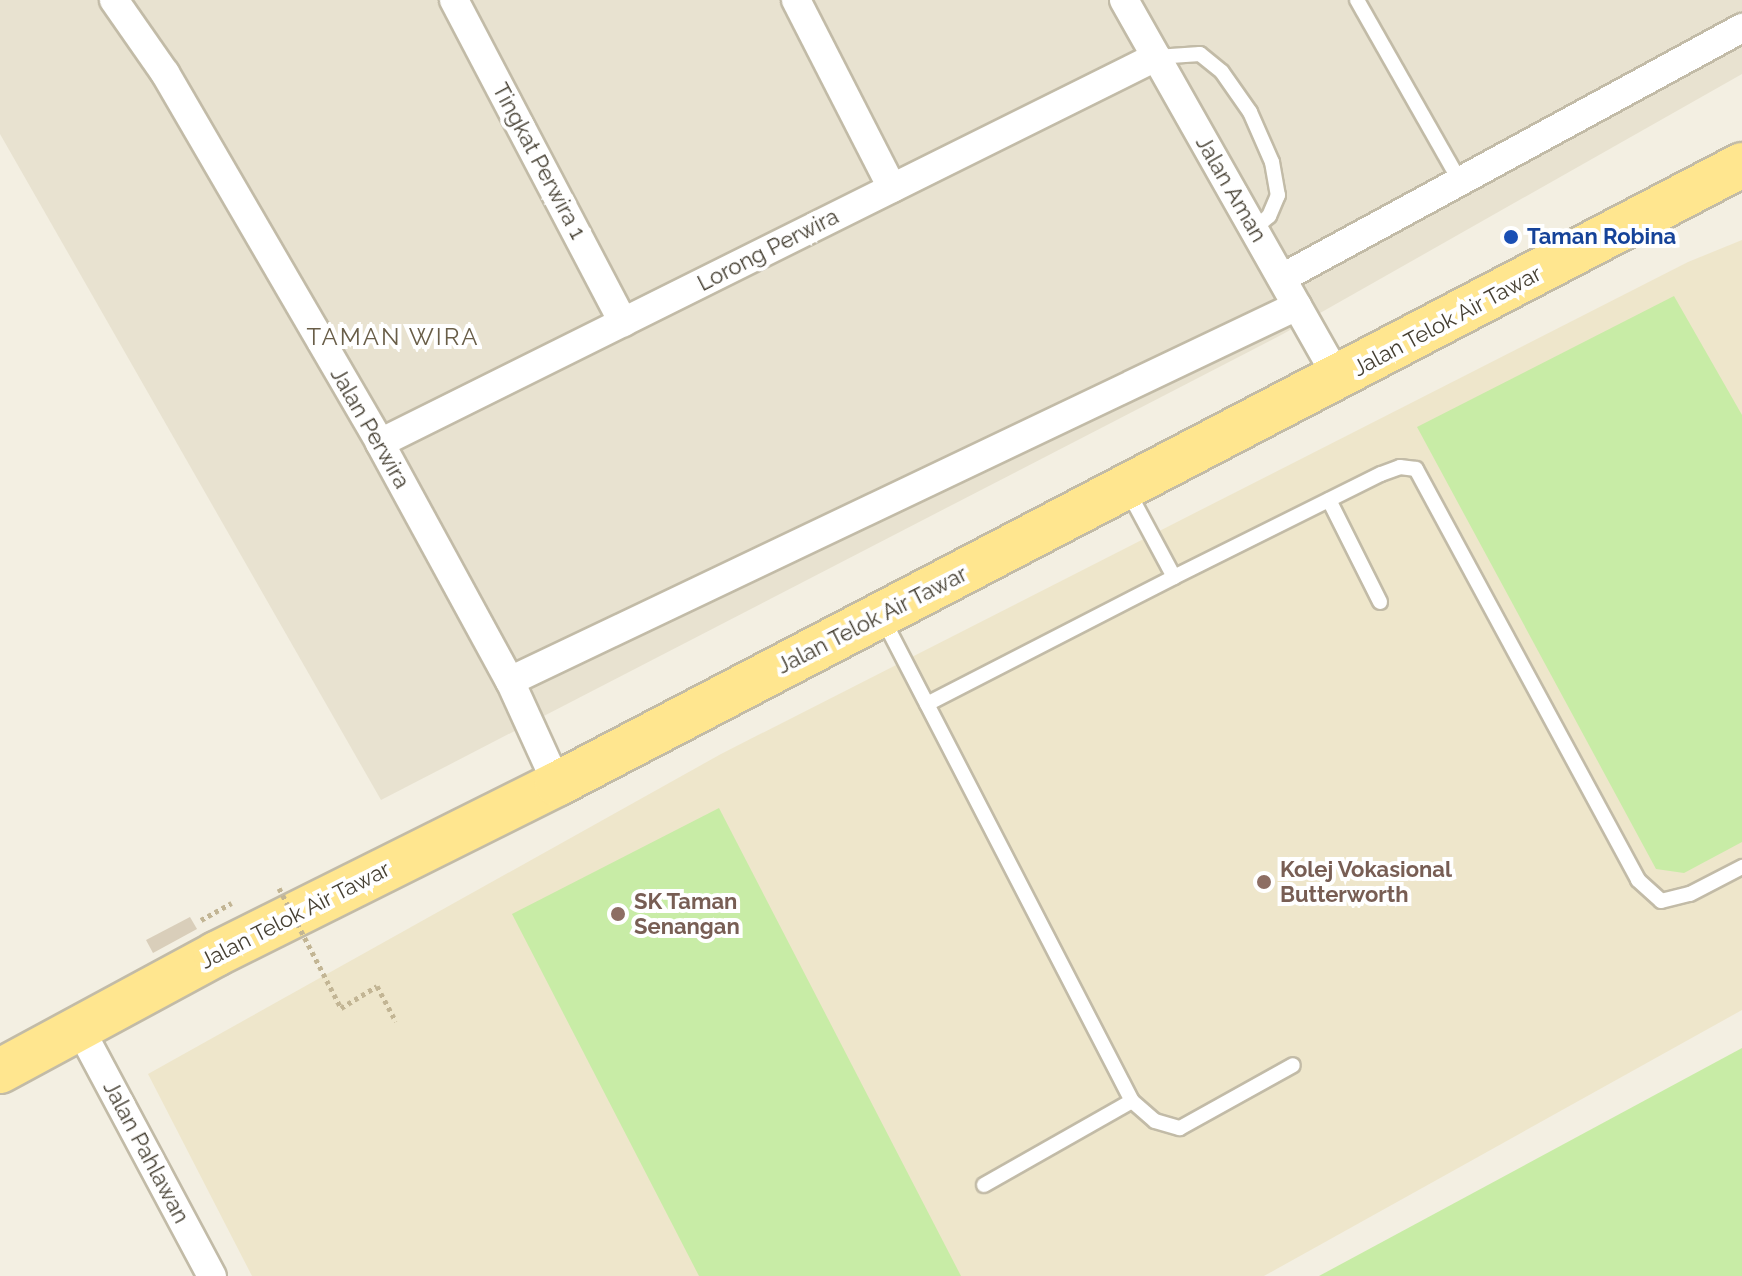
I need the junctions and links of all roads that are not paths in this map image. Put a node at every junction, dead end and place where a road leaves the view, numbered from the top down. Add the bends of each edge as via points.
1 (114, 0) edge
2 (454, 0) edge
3 (796, 0) edge
4 (1357, 0) edge
5 (1128, 1) edge
6 (1742, 28) edge
7 (1156, 57) junction
8 (1742, 165) edge
9 (1460, 181) junction
10 (892, 188) junction
11 (1253, 230) junction
12 (1282, 278) junction
13 (1297, 306) junction
14 (623, 322) junction
15 (1338, 378) junction
16 (380, 443) junction
17 (1126, 489) junction
18 (1329, 500) junction
19 (1174, 577) junction
20 (1380, 602) dead end
21 (881, 615) junction
22 (510, 681) junction
23 (927, 704) junction
24 (557, 784) junction
25 (1742, 867) edge
26 (80, 1029) junction
27 (1293, 1065) dead end
28 (0, 1071) edge
29 (1132, 1101) junction
30 (984, 1185) dead end
31 (212, 1276) edge

1 - 16 street, Jalan Perwira via 165,73
2 - 14 street, Tingkat Perwira 1
3 - 10 street
4 - 9 lane
5 - 7 street, Jalan Aman
6 - 9 street
7 - 10 street, Lorong Perwira
7 - 11 street, Jalan Aman
7 - 11 lane via 1200,54 1222,72 1250,112 1272,162 1278,195 1269,216
8 - 15 main road, Jalan Telok Air Tawar
9 - 12 street
10 - 14 street, Lorong Perwira
11 - 12 street, Jalan Aman
12 - 13 street, Jalan Aman
13 - 15 street, Jalan Aman
13 - 22 street
14 - 16 street, Lorong Perwira
15 - 17 main road, Jalan Telok Air Tawar
16 - 22 street, Jalan Perwira
17 - 19 lane
17 - 21 main road, Jalan Telok Air Tawar
18 - 19 lane
18 - 20 lane
18 - 25 lane via 1400,467 1416,469 1638,880 1661,901 1690,894
19 - 23 lane
21 - 23 lane
21 - 24 main road, Jalan Telok Air Tawar
22 - 24 street, Jalan Perwira
23 - 29 lane
24 - 26 main road, Jalan Telok Air Tawar via 216,954
26 - 28 main road, Jalan Telok Air Tawar
26 - 31 street, Jalan Pahlawan
27 - 29 lane via 1180,1128 1155,1121
29 - 30 lane

